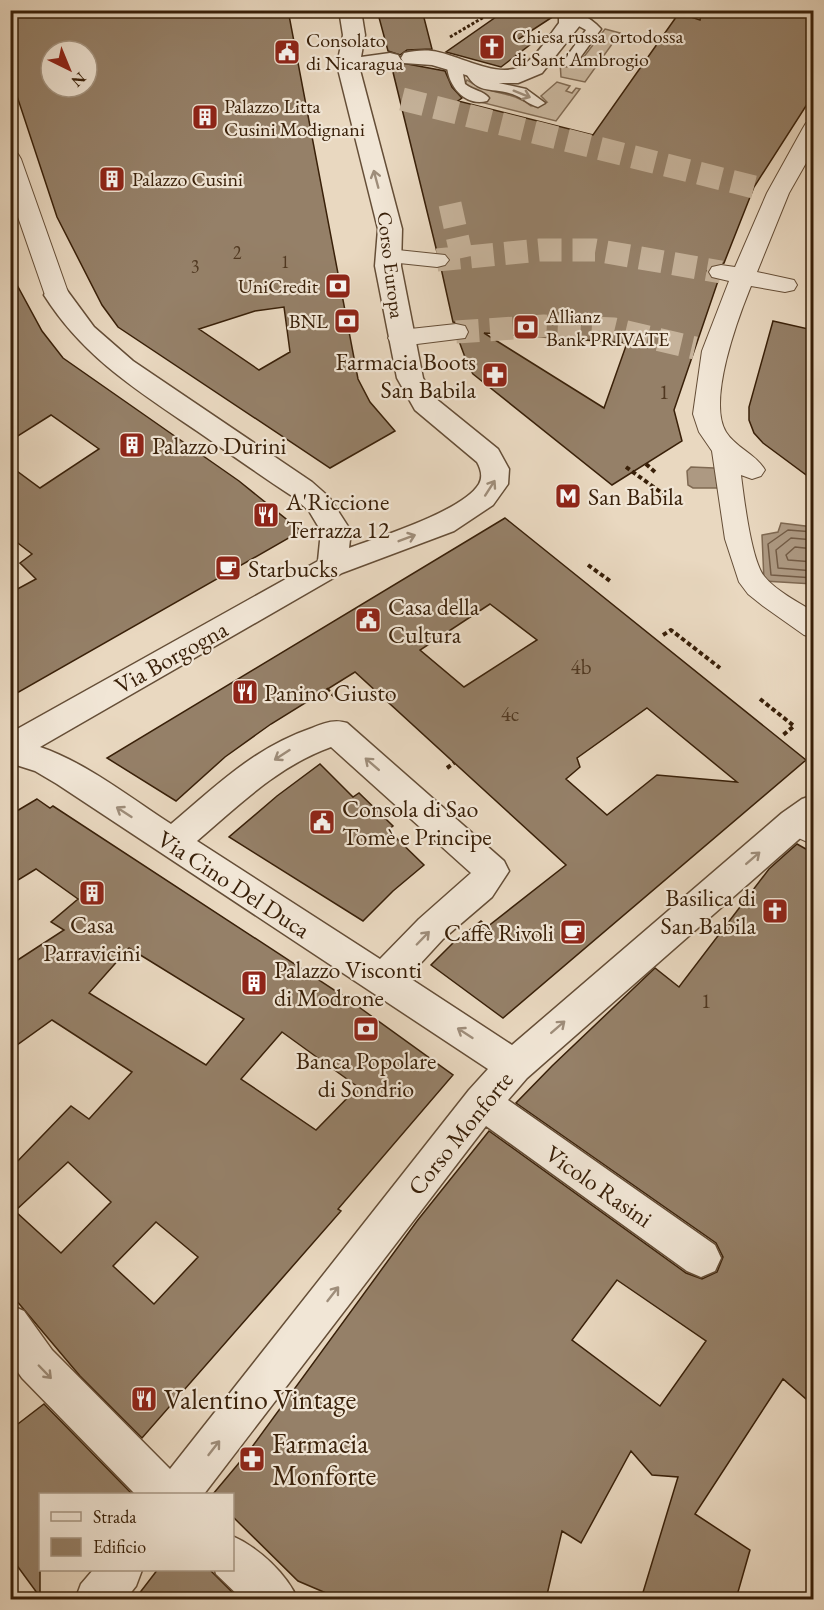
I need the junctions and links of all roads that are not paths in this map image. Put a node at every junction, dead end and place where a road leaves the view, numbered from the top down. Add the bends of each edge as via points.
1 (350, 10) edge
2 (561, 11) edge
3 (569, 63) dead end
4 (348, 65) junction
5 (462, 67) junction
6 (482, 98) dead end
7 (538, 103) dead end
8 (811, 137) edge
9 (10, 159) edge
10 (754, 187) tunnel mouth
11 (778, 194) junction
12 (388, 256) junction
13 (436, 260) tunnel mouth
14 (732, 274) junction
15 (785, 285) dead end
16 (57, 295) joint
17 (456, 332) tunnel mouth
18 (401, 338) junction
19 (725, 449) junction
20 (752, 470) dead end
21 (332, 566) junction
22 (813, 627) edge
23 (10, 750) edge
24 (807, 821) edge
25 (172, 843) junction
26 (383, 980) junction
27 (514, 1066) junction
28 (498, 1113) dead end
29 (701, 1258) dead end
30 (10, 1325) edge
31 (164, 1493) edge
32 (179, 1493) edge
33 (234, 1560) edge
34 (118, 1571) edge
35 (97, 1599) edge
36 (276, 1599) edge

1 - 4 street, Corso Europa via 354,35
2 - 3 lane via 594,29
2 - 5 street via 571,18 570,24 531,71 505,77
4 - 5 street via 433,58
12 -> 4 street, Corso Europa via 390,229
5 - 6 lane via 455,79 462,90
5 -> 7 lane via 480,83 521,92
8 - 11 street
9 - 16 street
10 - 11 street
11 - 14 street
12 - 13 street
12 - 18 street, Corso Europa
14 - 15 street
14 - 19 street via 728,312 705,349 706,414 712,432
16 - 21 street via 76,324 133,373 319,504 336,531
17 - 18 street
21 -> 18 street, Corso Europa via 444,524 489,492 496,478 488,456 420,397 410,378
19 - 20 street
19 - 22 street via 743,555 753,581
21 - 23 street, Via Borgogna
25 -> 23 street, Via Cino Del Duca via 55,766
27 -> 24 street, Corso Monforte
25 - 26 street, Via Cino Del Duca
26 -> 25 street via 431,929 480,888 492,871 336,732 294,747 252,774
27 -> 26 street, Via Cino Del Duca
32 -> 27 street, Corso Monforte
28 - 29 street, Vicolo Rasini
30 -> 31 street via 37,1364
33 - 36 street
34 - 35 street

